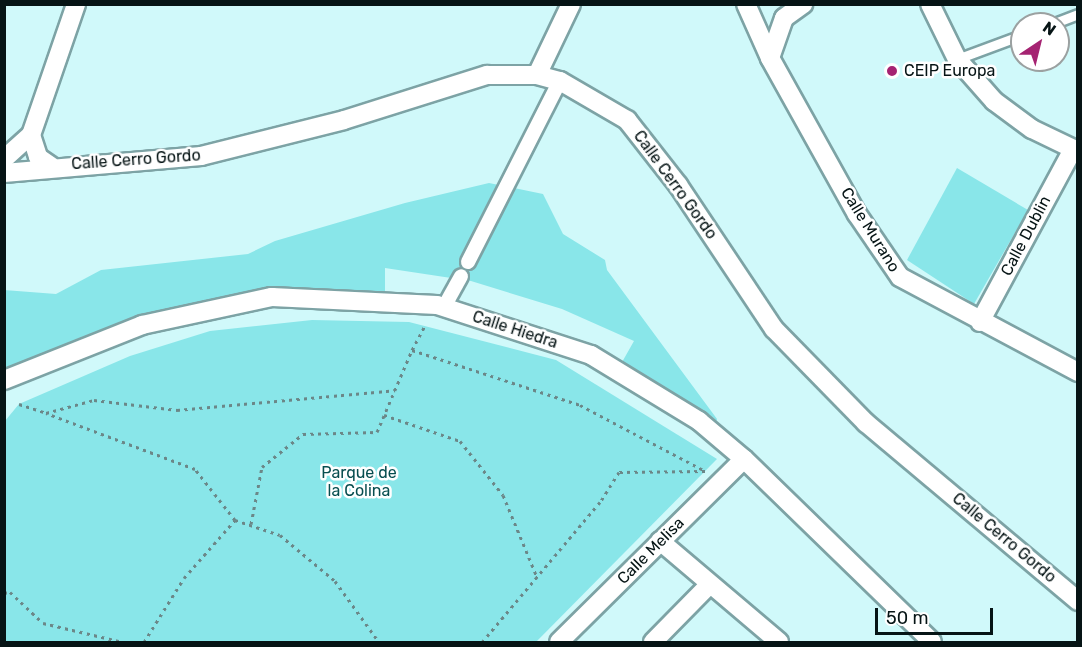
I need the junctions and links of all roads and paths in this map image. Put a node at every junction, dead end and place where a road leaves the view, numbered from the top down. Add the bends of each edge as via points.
1 (76, 4) edge
2 (571, 4) edge
3 (746, 4) edge
4 (802, 4) edge
5 (930, 4) edge
6 (1010, 39) edge
7 (770, 58) junction
8 (957, 59) junction
9 (537, 75) junction
10 (560, 81) junction
11 (31, 135) junction
12 (1075, 150) edge
13 (4, 159) edge
14 (51, 166) junction
15 (4, 173) edge
16 (468, 262) dead end
17 (460, 276) dead end
18 (444, 307) junction
19 (980, 322) junction
20 (425, 326) dead end
21 (412, 350) junction
22 (1077, 372) edge
23 (4, 380) edge
24 (395, 390) junction
25 (19, 404) dead end
26 (46, 413) junction
27 (384, 415) junction
28 (744, 459) junction
29 (235, 520) junction
30 (251, 524) junction
31 (660, 541) junction
32 (537, 577) junction
33 (710, 584) junction
34 (4, 593) edge
35 (1077, 601) edge
36 (123, 642) edge
37 (144, 642) edge
38 (244, 642) edge
39 (272, 642) edge
40 (379, 642) edge
41 (482, 642) edge
42 (559, 642) edge
43 (653, 642) edge
44 (779, 642) edge
45 (932, 642) edge

1 - 11 street
2 - 9 street
3 - 7 street, Calle Murano
4 - 7 street via 784,18
5 - 8 street
6 - 8 lane
7 - 19 street, Calle Murano via 858,214 900,277
8 - 12 street via 994,102 1032,129
9 - 10 street, Calle Cerro Gordo
9 - 14 street, Calle Cerro Gordo via 487,75 344,120 201,156
10 - 16 street
10 - 35 street, Calle Cerro Gordo via 627,120 678,185 774,329 866,423
11 - 13 street
11 - 14 street via 38,157
12 - 19 street, Calle Dublin
14 - 15 street, Calle Cerro Gordo
17 - 18 street
18 - 23 street, Calle Hiedra via 272,297 142,325
18 - 28 street, Calle Hiedra via 591,355 699,421
19 - 22 street, Calle Murano
20 - 21 path
21 - 24 path
21 - 32 path via 580,405 705,471 619,472 600,502
24 - 26 path via 177,410 94,400
24 - 27 path
25 - 26 path
26 - 29 path via 195,469
27 - 30 path via 377,432 303,434 261,467
27 - 32 path via 460,441 503,495
28 - 31 street, Calle Melisa
28 - 45 street, Calle Hiedra
29 - 30 path
29 - 37 path via 184,578
30 - 40 path via 280,535 334,581
31 - 33 street
31 - 42 street, Calle Melisa
32 - 41 path
33 - 43 street
33 - 44 street
34 - 36 path via 10,592 43,623
38 - 39 path

